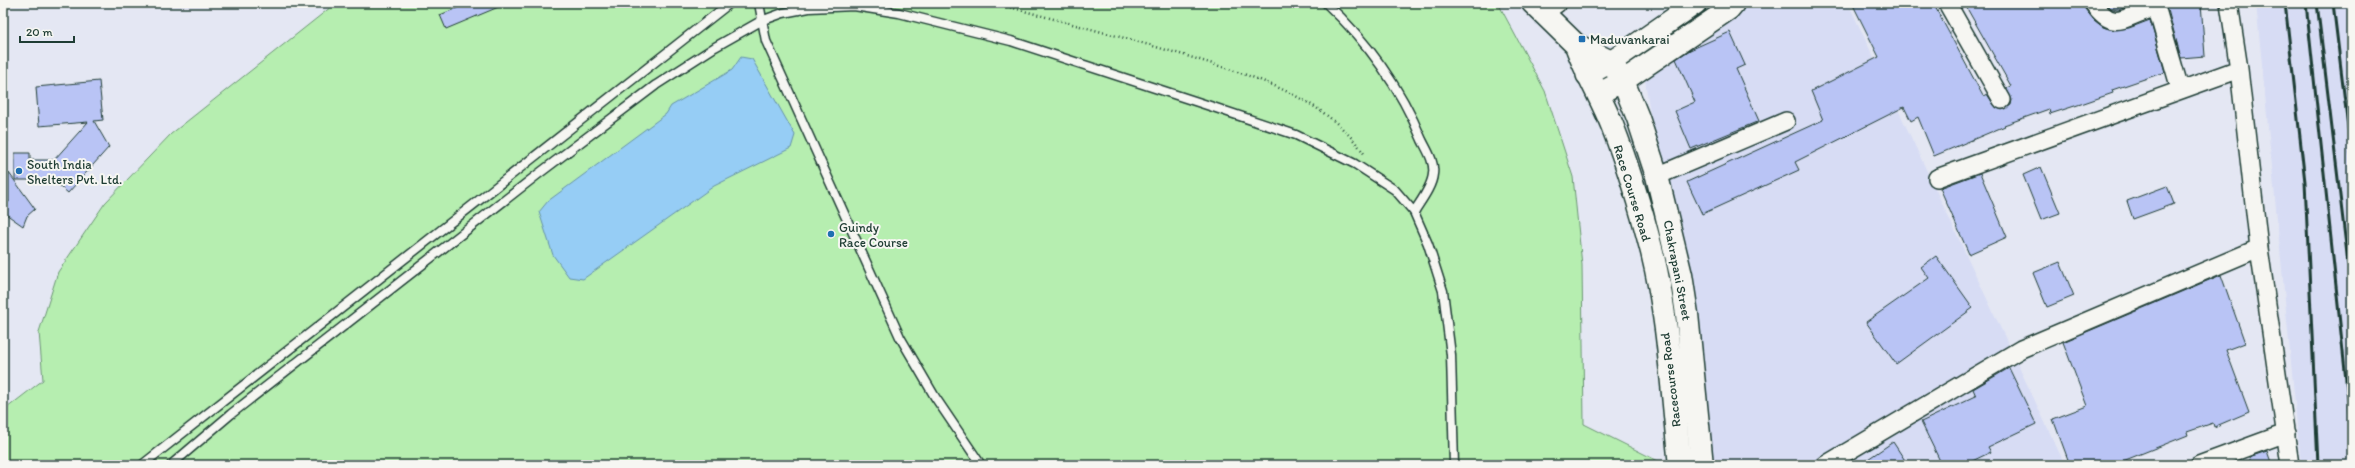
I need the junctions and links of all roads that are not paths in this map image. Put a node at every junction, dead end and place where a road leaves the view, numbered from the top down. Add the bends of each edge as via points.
1 (730, 3) edge
2 (759, 3) edge
3 (1326, 3) edge
4 (1696, 3) edge
5 (1947, 3) edge
6 (2093, 3) edge
7 (2229, 3) edge
8 (1733, 5) edge
9 (1545, 7) edge
10 (761, 21) junction
11 (1576, 45) junction
12 (1611, 62) junction
13 (2239, 69) junction
14 (1587, 75) junction
15 (1623, 81) junction
16 (2180, 89) junction
17 (1598, 94) junction
18 (2002, 100) dead end
19 (1786, 121) dead end
20 (1657, 176) junction
21 (1937, 178) dead end
22 (1414, 212) junction
23 (2259, 248) junction
24 (1660, 295) joint
25 (2286, 433) junction
26 (142, 465) edge
27 (171, 465) edge
28 (981, 465) edge
29 (1454, 465) edge
30 (1680, 465) edge
31 (1702, 465) edge
32 (1825, 465) edge
33 (2200, 465) edge
34 (2290, 465) edge

1 - 26 lane
2 - 10 lane
3 - 22 lane via 1352,26 1387,72 1412,115 1433,164 1434,175
4 - 12 street
5 - 18 street
6 - 16 street via 2108,20 2115,22 2152,9 2158,13
7 - 13 street
8 - 15 street
9 - 11 main road
10 - 22 lane via 782,13 809,8 854,6 899,13 1018,43 1296,135 1355,164 1377,178 1395,190
10 - 27 lane via 663,81 600,128 231,414
10 - 28 lane via 766,41 785,85 900,337 935,397
11 - 12 main road
11 - 14 main road, Race Course Road
12 - 14 street
12 - 15 main road, Chakrapani Street
13 - 16 street
13 - 23 street
14 - 17 main road, Race Course Road
15 - 17 street
15 - 20 main road, Chakrapani Street
16 - 21 street
17 - 24 main road, Race Course Road via 1612,126 1636,197 1652,253
19 - 20 street
20 - 31 main road, Chakrapani Street via 1681,275
22 - 29 lane via 1428,244 1443,291 1451,355
23 - 25 street
23 - 32 street via 2021,349
24 - 30 main road, Racecourse Road
25 - 33 street
25 - 34 street

